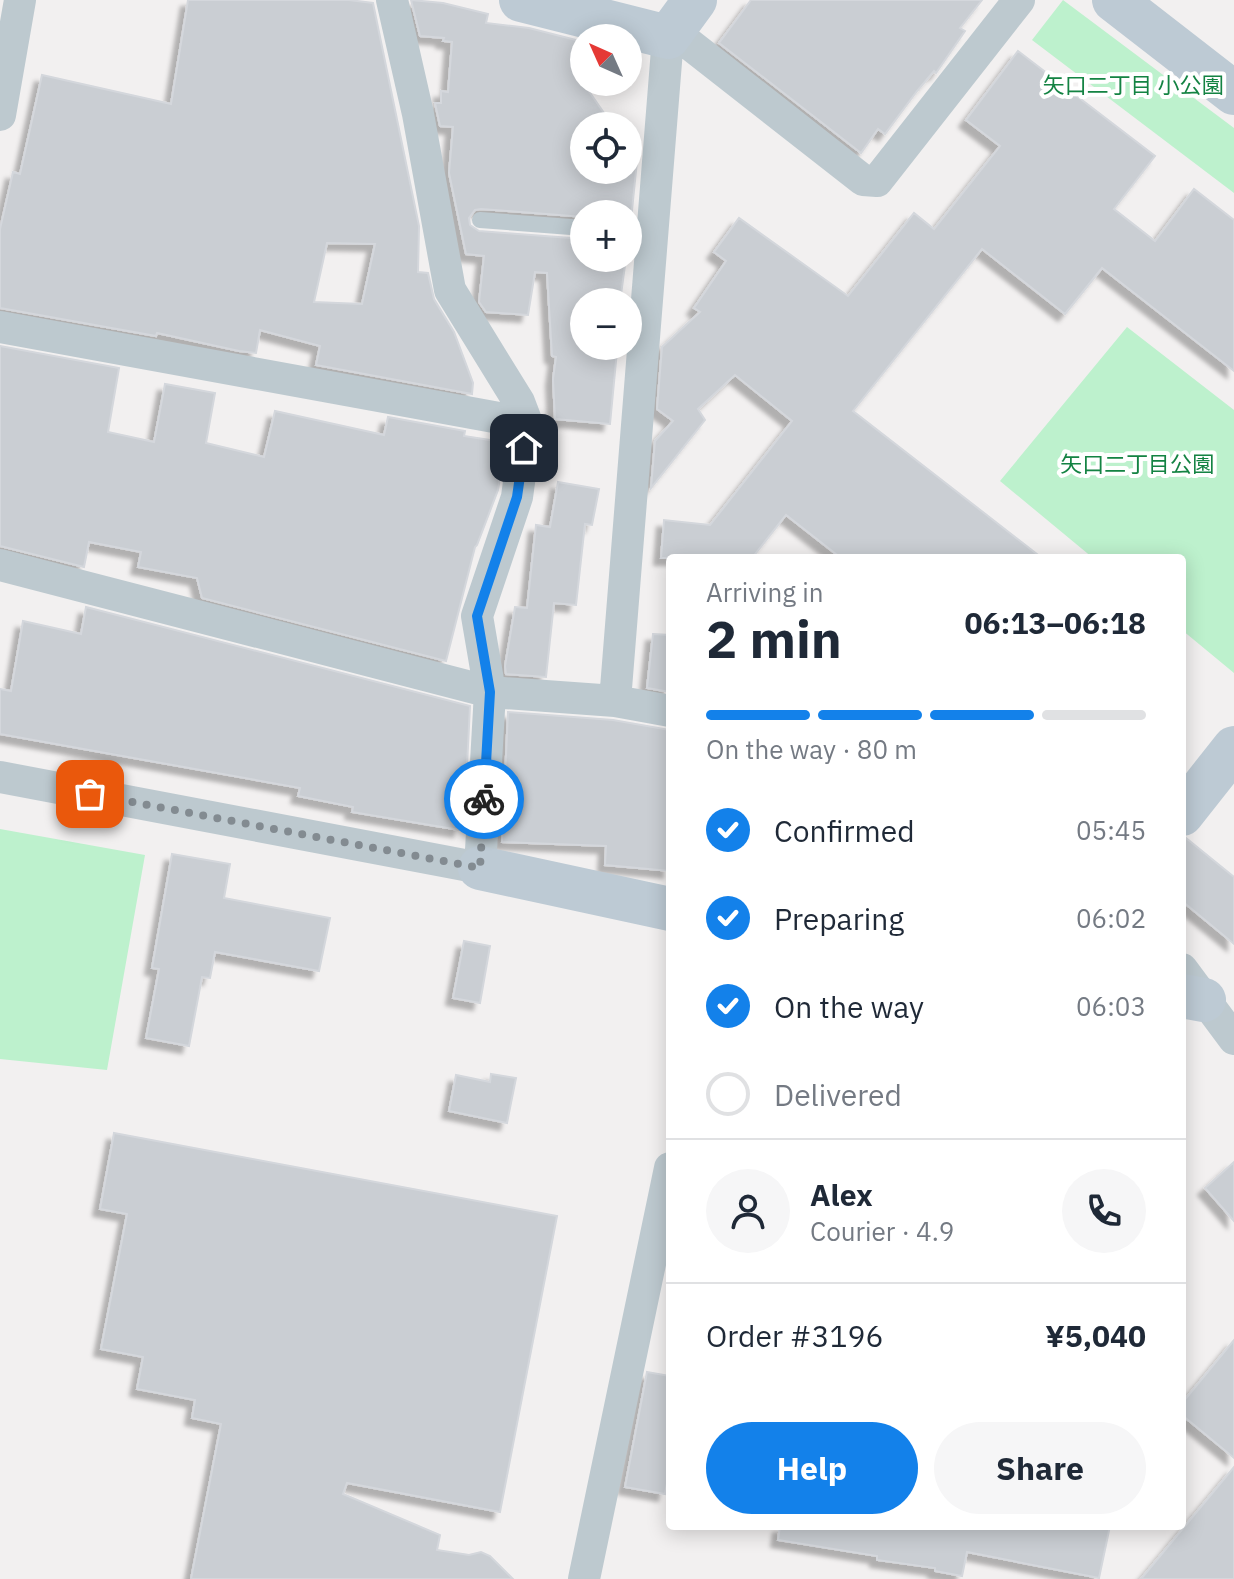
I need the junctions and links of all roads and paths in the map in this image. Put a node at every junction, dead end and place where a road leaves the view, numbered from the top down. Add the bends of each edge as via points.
1 (20, 0) edge
2 (392, 0) edge
3 (695, 0) edge
4 (1019, 0) edge
5 (1114, 0) edge
6 (545, 3) edge
7 (668, 37) junction
8 (1234, 93) edge
9 (0, 115) edge
10 (642, 218) edge
11 (480, 220) dead end
12 (570, 227) edge
13 (638, 272) edge
14 (0, 327) edge
15 (527, 423) junction
16 (0, 565) edge
17 (490, 692) junction
18 (615, 701) junction
19 (666, 710) edge
20 (1234, 748) edge
21 (0, 777) edge
22 (1186, 809) edge
23 (480, 868) junction
24 (666, 908) edge
25 (1189, 989) edge
26 (1234, 1039) edge
27 (666, 1187) edge
28 (584, 1579) edge

1 - 9 street
2 - 15 street via 450,290
3 - 7 street
4 - 7 street via 877,181 863,180 688,43
5 - 8 street
6 - 7 street
7 - 10 street
11 - 12 lane
13 - 18 street
14 - 15 street
15 - 17 street via 517,497 477,616
16 - 17 street
17 - 18 street
17 - 23 street
18 - 19 street
20 - 22 street
21 - 23 street
23 - 24 street
25 - 26 street
27 - 28 street

